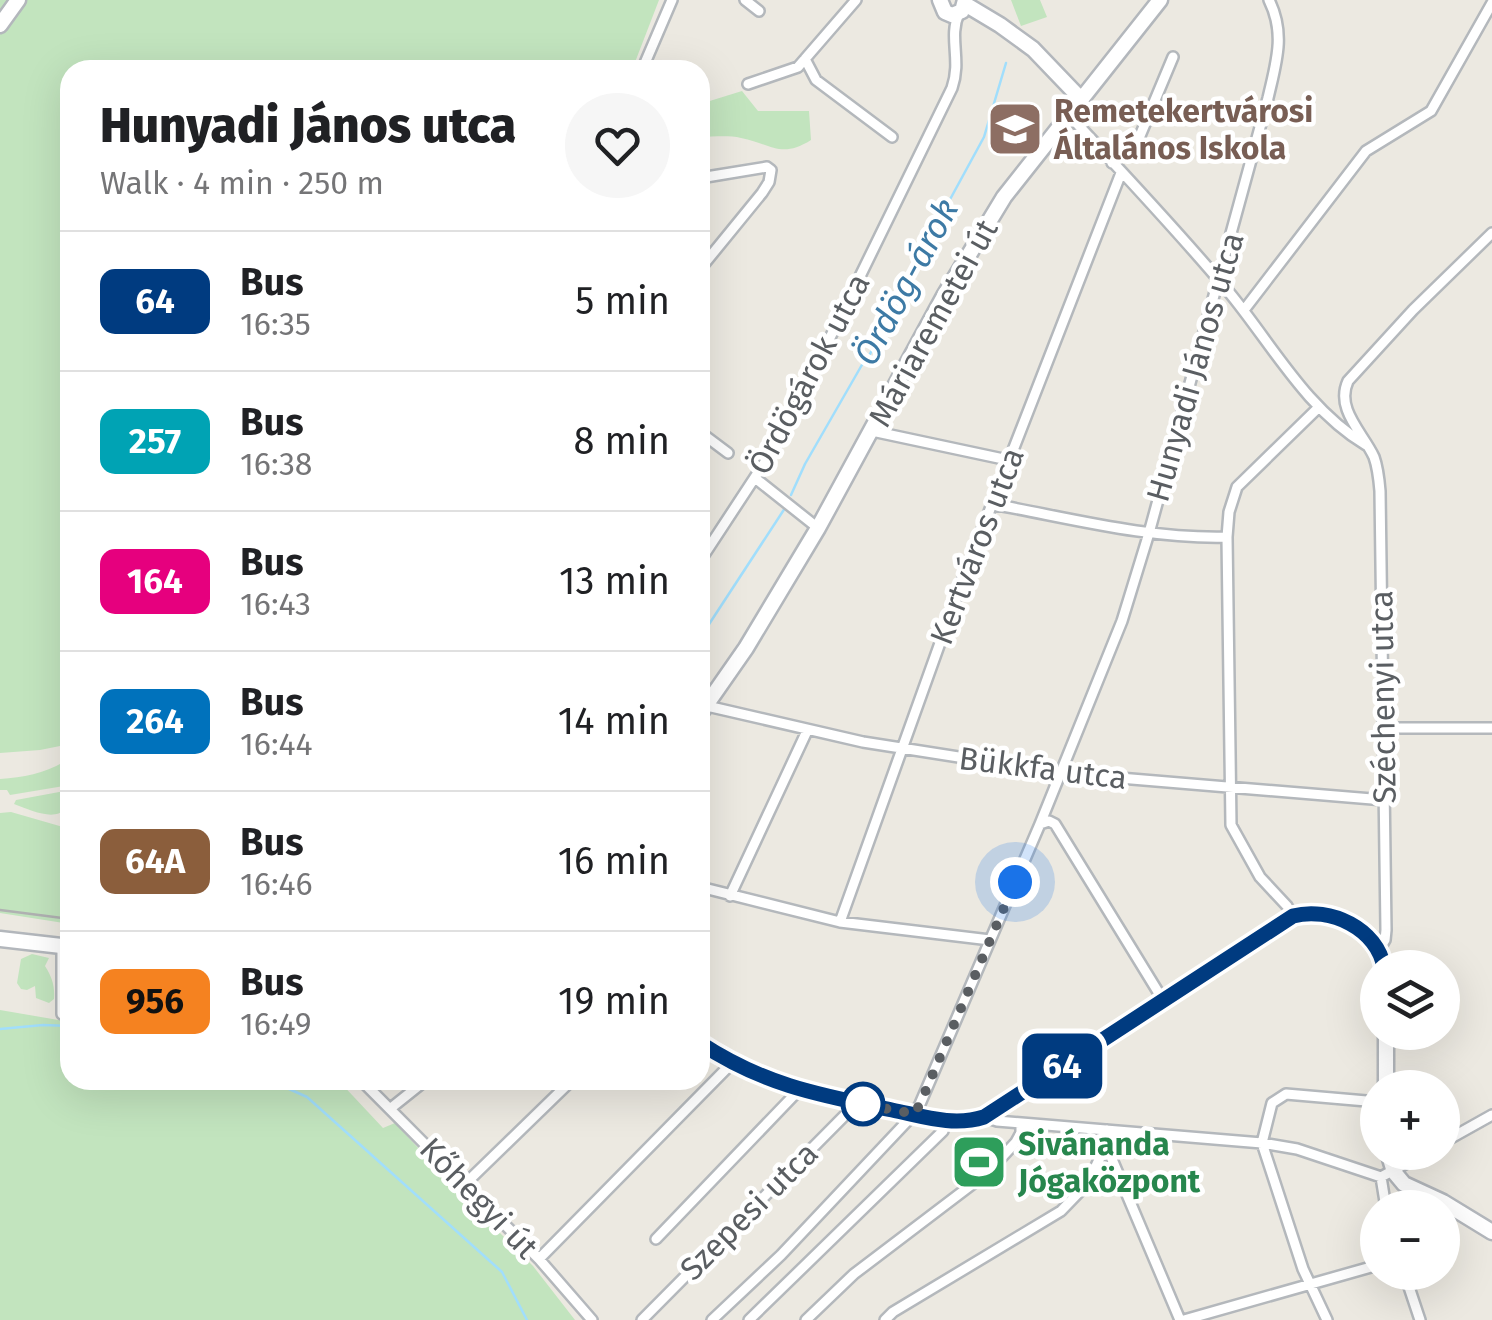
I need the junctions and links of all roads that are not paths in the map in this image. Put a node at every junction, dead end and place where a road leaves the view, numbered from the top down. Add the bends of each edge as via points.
1 (18, 0) edge
2 (672, 0) edge
3 (746, 0) edge
4 (856, 0) edge
5 (941, 0) edge
6 (1160, 0) edge
7 (1269, 0) edge
8 (1492, 3) edge
9 (963, 7) edge
10 (760, 11) dead end
11 (0, 25) edge
12 (1173, 57) dead end
13 (646, 60) edge
14 (805, 60) junction
15 (748, 84) dead end
16 (1080, 98) junction
17 (1068, 114) junction
18 (892, 136) dead end
19 (1112, 163) junction
20 (1121, 173) junction
21 (710, 176) edge
22 (1492, 233) edge
23 (1482, 242) junction
24 (1492, 251) edge
25 (710, 257) edge
26 (1219, 280) junction
27 (1244, 310) junction
28 (1320, 407) junction
29 (1356, 426) junction
30 (872, 431) junction
31 (1345, 432) junction
32 (710, 440) edge
33 (1367, 445) junction
34 (728, 454) dead end
35 (1008, 460) junction
36 (756, 478) junction
37 (992, 504) junction
38 (818, 528) junction
39 (1149, 533) junction
40 (1226, 537) junction
41 (710, 543) edge
42 (710, 700) edge
43 (710, 711) edge
44 (1383, 728) junction
45 (1492, 728) edge
46 (807, 731) junction
47 (902, 749) junction
48 (1060, 773) junction
49 (1230, 788) junction
50 (1384, 800) junction
51 (1040, 824) junction
52 (710, 890) edge
53 (730, 896) junction
54 (1293, 916) junction
55 (840, 922) junction
56 (0, 939) edge
57 (990, 940) junction
58 (60, 946) edge
59 (1379, 950) joint
60 (1160, 996) junction
61 (710, 1049) edge
62 (732, 1063) junction
63 (710, 1085) edge
64 (372, 1090) edge
65 (414, 1090) edge
66 (562, 1090) edge
67 (705, 1090) edge
68 (799, 1090) junction
69 (1360, 1100) edge
70 (857, 1103) junction
71 (391, 1108) junction
72 (914, 1114) junction
73 (1492, 1115) edge
74 (984, 1117) junction
75 (945, 1121) junction
76 (1021, 1123) junction
77 (1107, 1130) junction
78 (1460, 1133) edge
79 (1262, 1143) junction
80 (1106, 1145) junction
81 (1387, 1170) edge
82 (1395, 1170) edge
83 (1387, 1175) junction
84 (465, 1184) junction
85 (1387, 1190) edge
86 (1492, 1232) edge
87 (656, 1239) dead end
88 (539, 1259) junction
89 (1360, 1270) edge
90 (1310, 1285) junction
91 (1410, 1290) edge
92 (592, 1320) edge
93 (642, 1320) edge
94 (712, 1320) edge
95 (750, 1320) edge
96 (806, 1320) edge
97 (885, 1320) edge
98 (1182, 1320) edge
99 (1327, 1320) edge
100 (1420, 1320) edge

1 - 11 street
2 - 13 street
3 - 10 street
4 - 14 street
5 - 9 street via 952,15
6 - 16 street, Máriaremetei út
7 - 26 street, Hunyadi János utca via 1280,31 1276,60
8 - 27 street via 1431,110 1366,151
9 - 16 street via 1033,49
9 - 36 street, Ördögárok utca via 954,31 958,69 952,88 830,342
12 - 19 street via 1136,142
14 - 15 street
14 - 18 street via 816,80
16 - 17 street, Máriaremetei út
17 - 19 street
17 - 30 street, Máriaremetei út via 981,233
19 - 20 street
20 - 26 street
20 - 35 street, Kertváros utca
21 - 25 street via 771,170 762,193
22 - 23 street
23 - 24 street
23 - 29 street, Széchenyi utca via 1348,381 1345,407
26 - 27 street
26 - 39 street, Hunyadi János utca
27 - 28 street
28 - 31 street
28 - 40 street via 1237,486
29 - 31 street
29 - 33 street, Széchenyi utca
30 - 35 street
30 - 38 street, Máriaremetei út
31 - 33 street
32 - 34 street
33 - 44 street, Széchenyi utca via 1380,490
35 - 37 street, Kertváros utca
36 - 38 street
36 - 41 street, Ördögárok utca
37 - 39 street
37 - 47 street, Kertváros utca
38 - 42 street, Máriaremetei út
39 - 40 street
39 - 48 street, Hunyadi János utca via 1122,622
40 - 49 street
43 - 46 street, Bükkfa utca
44 - 45 street
44 - 50 street, Széchenyi utca
46 - 47 street, Bükkfa utca
46 - 53 street
47 - 48 street, Bükkfa utca
47 - 55 street, Kertváros utca
48 - 49 street, Bükkfa utca
48 - 51 street, Hunyadi János utca
49 - 50 street, Bükkfa utca
49 - 54 street via 1236,837
50 - 59 street, Széchenyi utca via 1386,930
51 - 57 street, Hunyadi János utca
51 - 60 street via 1055,824
52 - 53 street
53 - 55 street
54 - 59 street via 1321,914 1344,922
54 - 60 street
55 - 57 street
56 - 58 street
57 - 72 street, Hunyadi János utca
60 - 74 street
61 - 62 street
62 - 63 street
62 - 68 street
64 - 71 street, Kőhegyi út
65 - 71 street
66 - 84 street
67 - 88 street
68 - 70 street
68 - 87 street
69 - 79 street via 1286,1094 1272,1103
70 - 72 street
70 - 93 street, Szepesi utca
71 - 84 street, Kőhegyi út
72 - 75 street
72 - 94 street, Hunyadi János utca
73 - 78 street
74 - 75 street
74 - 76 street
75 - 95 street via 944,1131
76 - 77 street
76 - 96 street via 1016,1142 987,1173 854,1274
77 - 79 street
77 - 80 street
79 - 83 street
79 - 90 street
80 - 97 street via 1088,1183 1061,1211
80 - 98 street
81 - 83 street
82 - 83 street
83 - 85 street
83 - 86 street
84 - 88 street, Kőhegyi út
88 - 92 street, Kőhegyi út
89 - 90 street
90 - 98 street
90 - 99 street
91 - 100 street

